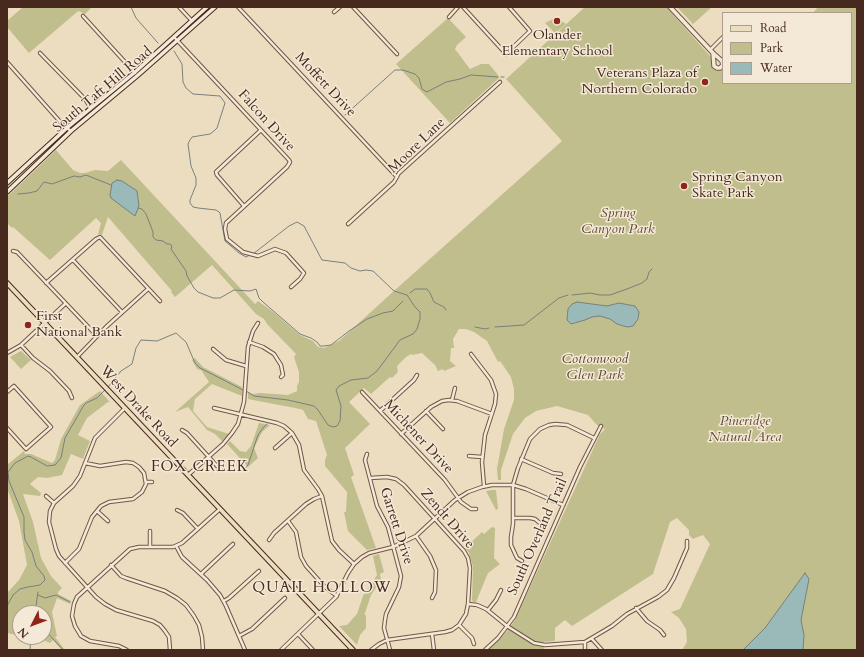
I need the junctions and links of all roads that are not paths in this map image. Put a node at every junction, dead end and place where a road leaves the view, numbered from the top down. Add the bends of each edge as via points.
1 (179, 7) edge
2 (207, 7) edge
3 (214, 7) edge
4 (238, 7) edge
5 (340, 7) edge
6 (353, 7) edge
7 (458, 7) edge
8 (463, 7) edge
9 (509, 7) edge
10 (670, 7) edge
11 (334, 12) dead end
12 (83, 16) dead end
13 (449, 17) dead end
14 (192, 21) junction
15 (174, 37) junction
16 (722, 39) edge
17 (178, 40) junction
18 (711, 52) joint
19 (40, 53) dead end
20 (397, 54) dead end
21 (7, 62) edge
22 (134, 73) junction
23 (137, 76) junction
24 (500, 82) dead end
25 (91, 108) junction
26 (68, 127) junction
27 (261, 130) junction
28 (71, 131) junction
29 (397, 177) junction
30 (7, 183) edge
31 (7, 192) edge
32 (244, 206) junction
33 (348, 224) dead end
34 (13, 251) dead end
35 (73, 260) junction
36 (7, 283) edge
37 (46, 283) junction
38 (291, 287) dead end
39 (148, 289) junction
40 (160, 301) dead end
41 (65, 304) junction
42 (122, 312) junction
43 (45, 323) junction
44 (258, 323) dead end
45 (97, 336) junction
46 (249, 342) junction
47 (21, 345) junction
48 (213, 349) dead end
49 (7, 353) edge
50 (471, 354) dead end
51 (77, 358) junction
52 (246, 366) junction
53 (417, 374) dead end
54 (281, 377) dead end
55 (455, 388) dead end
56 (7, 392) edge
57 (362, 392) dead end
58 (72, 398) dead end
59 (452, 400) junction
60 (125, 408) junction
61 (214, 408) dead end
62 (380, 411) junction
63 (426, 411) junction
64 (241, 414) junction
65 (492, 414) junction
66 (601, 426) dead end
67 (7, 428) edge
68 (444, 429) dead end
69 (182, 430) dead end
70 (292, 433) junction
71 (401, 434) junction
72 (594, 438) junction
73 (275, 448) dead end
74 (367, 454) dead end
75 (469, 456) dead end
76 (209, 457) junction
77 (482, 457) junction
78 (522, 459) junction
79 (85, 463) junction
80 (221, 468) dead end
81 (560, 474) dead end
82 (188, 475) junction
83 (370, 478) junction
84 (146, 482) junction
85 (152, 482) dead end
86 (514, 485) junction
87 (484, 486) junction
88 (46, 496) dead end
89 (322, 496) junction
90 (458, 498) junction
91 (54, 503) junction
92 (563, 505) junction
93 (220, 509) junction
94 (476, 509) dead end
95 (177, 510) dead end
96 (97, 511) junction
97 (514, 518) junction
98 (435, 519) junction
99 (288, 520) junction
100 (108, 521) dead end
101 (541, 524) dead end
102 (198, 529) junction
103 (150, 531) dead end
104 (416, 536) junction
105 (269, 540) dead end
106 (687, 541) dead end
107 (233, 544) dead end
108 (176, 546) junction
109 (150, 547) junction
110 (393, 547) junction
111 (522, 561) dead end
112 (65, 563) junction
113 (354, 564) junction
114 (111, 565) junction
115 (259, 571) dead end
116 (201, 574) junction
117 (87, 587) junction
118 (500, 590) dead end
119 (337, 596) junction
120 (285, 598) dead end
121 (432, 598) dead end
122 (224, 601) junction
123 (468, 604) junction
124 (636, 608) junction
125 (488, 610) junction
126 (319, 614) junction
127 (459, 625) junction
128 (507, 626) junction
129 (298, 634) junction
130 (432, 634) junction
131 (664, 635) dead end
132 (239, 636) junction
133 (592, 639) junction
134 (387, 640) junction
135 (585, 642) junction
136 (474, 644) dead end
137 (127, 650) edge
138 (170, 650) edge
139 (203, 650) edge
140 (246, 650) edge
141 (282, 650) edge
142 (313, 650) edge
143 (353, 650) edge
144 (371, 650) edge
145 (390, 650) edge
146 (434, 650) edge
147 (485, 650) edge
148 (585, 650) edge
149 (602, 650) edge

1 - 14 street
2 - 14 main road, South Taft Hill Road
3 - 17 main road, South Taft Hill Road
4 - 29 street, Moffett Drive
5 - 11 street
6 - 20 street
7 - 13 street
8 - 9 street via 506,54 530,31
10 - 18 main road
12 - 22 street
14 - 15 main road, South Taft Hill Road
15 - 17 street, Falcon Drive
15 - 22 main road, South Taft Hill Road
16 - 18 street
17 - 23 main road, South Taft Hill Road
17 - 27 street, Falcon Drive
19 - 25 street
21 - 26 street via 63,125
22 - 23 street
22 - 25 main road, South Taft Hill Road
23 - 28 main road, South Taft Hill Road
24 - 29 street, Moore Lane
25 - 26 main road, South Taft Hill Road
26 - 28 street
26 - 30 main road, South Taft Hill Road
27 - 32 street via 216,172
27 - 32 street, Falcon Drive via 290,162
28 - 31 main road, South Taft Hill Road
29 - 33 street, Moore Lane
32 - 38 street, Falcon Drive via 226,223 227,240 237,249 252,255 258,256 275,249 286,253 304,273
34 - 37 street via 17,252
35 - 37 street
35 - 39 street via 100,238
35 - 42 street
36 - 43 main road, West Drake Road
37 - 41 street
39 - 40 street
39 - 42 street
41 - 43 street
41 - 45 street
42 - 45 street
43 - 47 street
43 - 51 main road, West Drake Road
44 - 46 street
45 - 51 street
46 - 52 street
46 - 54 street via 274,354 281,365
47 - 49 street
47 - 58 street via 50,371 69,391
48 - 52 street via 226,360
50 - 65 street via 495,390 496,399
51 - 60 main road, West Drake Road
52 - 64 street via 245,395
53 - 62 street via 414,380
55 - 59 street
56 - 67 street via 14,386 52,427 26,449
57 - 62 street, Michener Drive
59 - 63 street via 437,403
59 - 65 street
60 - 79 street via 95,438
60 - 82 main road, West Drake Road
61 - 64 street
62 - 71 street, Michener Drive
63 - 68 street
63 - 71 street
64 - 70 street via 276,423
64 - 76 street via 228,438
65 - 77 street via 486,430
66 - 72 street, South Overland Trail
69 - 76 street
70 - 73 street
70 - 89 street via 299,445 304,470
71 - 90 street, Michener Drive via 445,480
72 - 78 street via 567,425 549,425 540,429 530,439
72 - 92 street, South Overland Trail
74 - 83 street, Garrett Drive via 365,460
75 - 77 street
76 - 80 street
76 - 82 street
77 - 87 street
78 - 81 street
78 - 86 street
79 - 84 street via 100,466 133,463 143,471
79 - 91 street via 76,483
82 - 93 main road, West Drake Road
83 - 98 street, Zendt Drive via 396,479
83 - 110 street, Garrett Drive via 377,506 388,527
84 - 85 street
84 - 96 street via 144,489 133,499 106,503
86 - 87 street
86 - 92 street
86 - 97 street
87 - 90 street
88 - 91 street
89 - 99 street via 310,501
89 - 113 street via 332,541
90 - 94 street, Michener Drive via 467,507
90 - 98 street
91 - 112 street via 49,522 56,549
92 - 128 street, South Overland Trail via 521,601
93 - 102 street
93 - 126 main road, West Drake Road
95 - 102 street
96 - 100 street
96 - 112 street via 79,549
97 - 101 street via 535,519
97 - 111 street via 511,545
98 - 104 street
98 - 123 street, Zendt Drive via 468,558
99 - 105 street
99 - 119 street via 296,532 306,566
102 - 108 street
103 - 109 street
104 - 110 street
104 - 121 street via 436,570 435,592
106 - 124 street via 687,548 667,590 654,600
107 - 116 street
108 - 109 street
108 - 116 street via 182,557
109 - 114 street via 139,546 130,549
110 - 113 street via 368,553
110 - 134 street, Garrett Drive via 400,580 386,614 384,628
112 - 117 street
113 - 119 street
114 - 117 street
114 - 139 street via 121,576 165,591 186,605 199,625
115 - 122 street
116 - 122 street
117 - 137 street via 74,604 72,616 77,630 90,641
117 - 138 street via 109,606 160,625 167,634
118 - 125 street
119 - 126 street
120 - 132 street via 252,629
122 - 132 street
123 - 125 street
123 - 127 street, Zendt Drive via 466,614
124 - 131 street
124 - 133 street
125 - 128 street
126 - 129 street
126 - 143 main road, West Drake Road
127 - 130 street via 448,631
127 - 136 street via 472,638
128 - 135 street via 538,644
128 - 147 street, South Overland Trail
129 - 141 street
129 - 142 street
130 - 134 street
130 - 146 street
132 - 140 street
133 - 135 street
133 - 149 street
134 - 144 street
134 - 145 street, Garrett Drive
135 - 148 street

